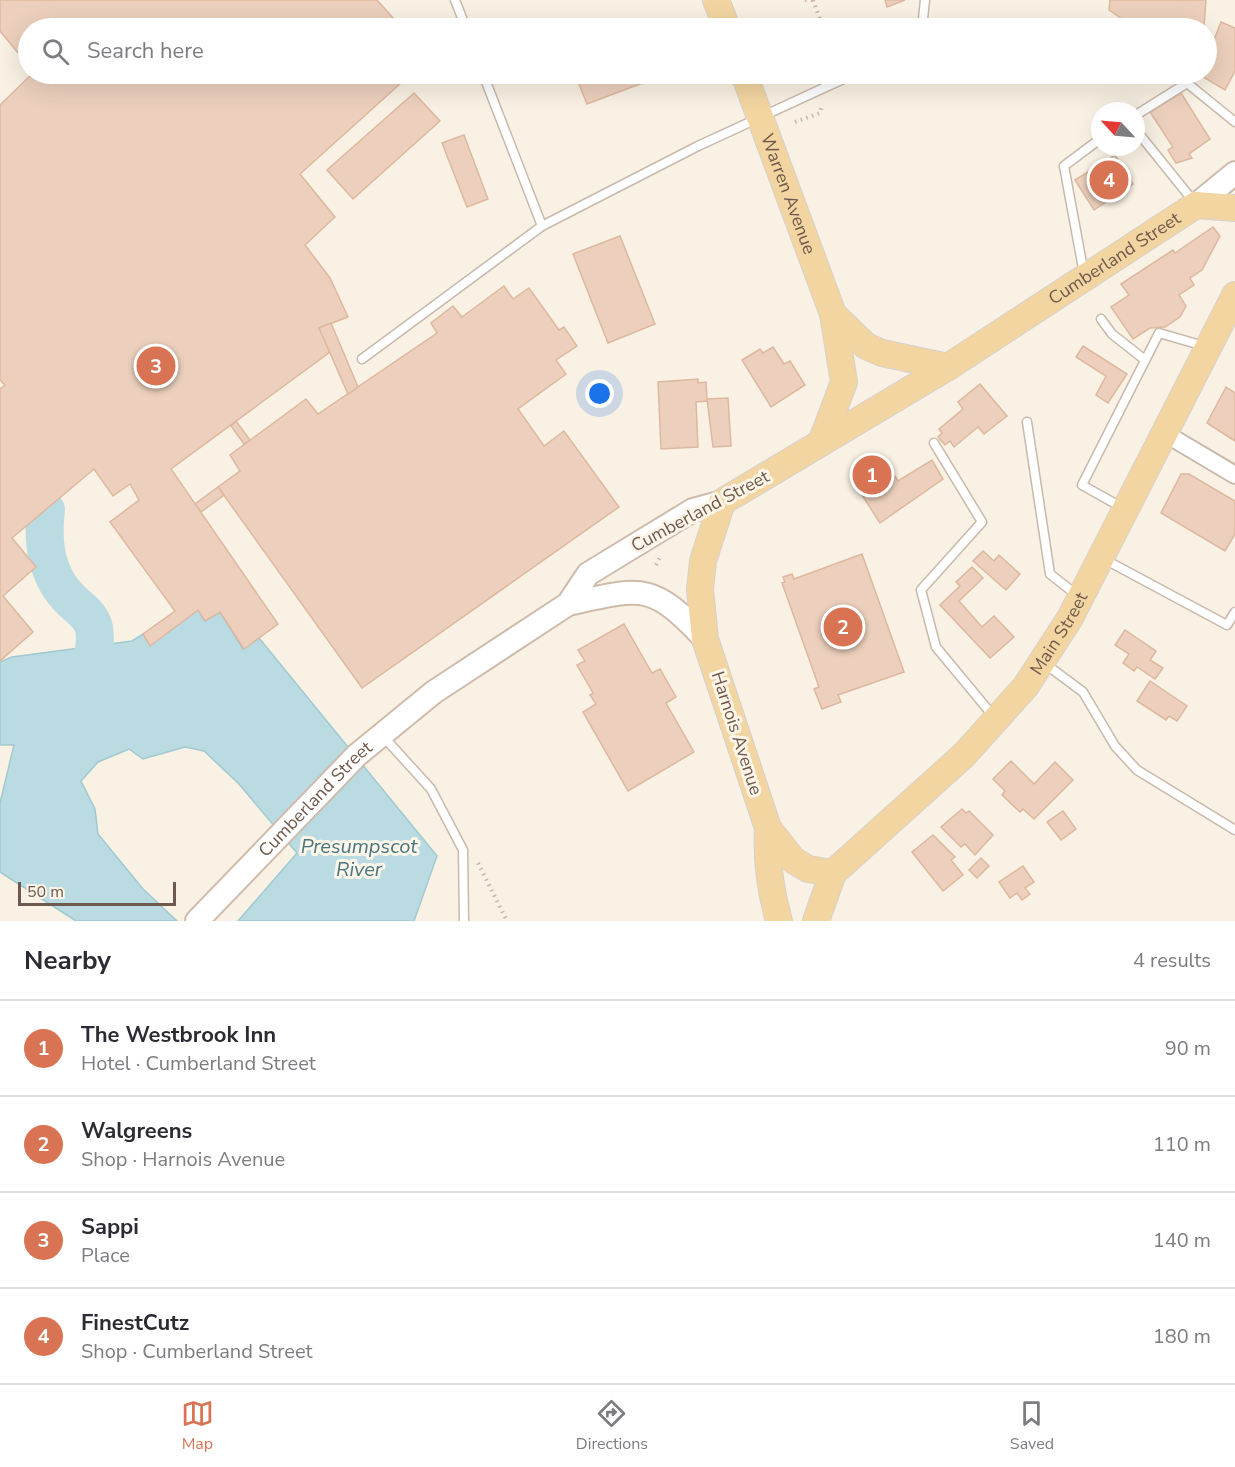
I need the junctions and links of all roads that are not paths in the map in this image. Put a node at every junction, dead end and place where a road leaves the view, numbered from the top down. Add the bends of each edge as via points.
1 (455, 0) edge
2 (716, 0) edge
3 (925, 0) edge
4 (462, 18) edge
5 (723, 18) edge
6 (923, 18) edge
7 (487, 84) edge
8 (748, 84) edge
9 (833, 84) edge
10 (1185, 84) edge
11 (1188, 84) edge
12 (1145, 109) edge
13 (761, 118) junction
14 (1235, 122) edge
15 (1145, 141) edge
16 (1091, 146) edge
17 (1235, 173) edge
18 (1196, 205) junction
19 (1235, 208) edge
20 (542, 226) junction
21 (1085, 278) junction
22 (1235, 295) edge
23 (833, 314) junction
24 (1101, 319) dead end
25 (1209, 347) junction
26 (362, 359) dead end
27 (1145, 360) junction
28 (948, 367) junction
29 (1027, 422) dead end
30 (1166, 434) junction
31 (821, 443) junction
32 (933, 443) dead end
33 (1235, 475) edge
34 (722, 502) junction
35 (1126, 510) junction
36 (1102, 558) junction
37 (1081, 598) junction
38 (568, 604) junction
39 (1235, 612) edge
40 (705, 639) junction
41 (1041, 661) junction
42 (996, 720) junction
43 (382, 734) junction
44 (768, 828) junction
45 (1235, 830) edge
46 (833, 873) junction
47 (197, 921) edge
48 (464, 921) edge
49 (779, 921) edge
50 (816, 921) edge

1 - 4 lane
2 - 5 main road
3 - 6 lane
7 - 20 lane
8 - 13 main road, Warren Avenue
9 - 13 lane
10 - 12 lane
11 - 14 lane
13 - 20 lane
13 - 23 main road, Warren Avenue
15 - 18 lane
16 - 21 lane via 1064,166
17 - 18 main road, Cumberland Street
18 - 19 main road, Cumberland Street
18 - 21 main road, Cumberland Street
20 - 26 lane
21 - 28 main road, Cumberland Street
22 - 25 main road, Main Street
23 - 28 main road, Warren Avenue via 866,346
23 - 31 main road, Warren Avenue via 844,382
24 - 27 lane
25 - 27 lane via 1159,333
25 - 30 main road, Main Street
27 - 35 lane via 1082,485
28 - 31 main road, Cumberland Street
29 - 37 lane via 1050,574
30 - 33 street
30 - 35 main road, Main Street
31 - 34 main road, Cumberland Street
32 - 42 lane via 982,522 921,590 936,647
34 - 38 main road, Cumberland Street via 693,510 588,574
34 - 40 main road, Harnois Avenue via 703,561 700,589
35 - 36 main road, Main Street
36 - 37 main road, Main Street
36 - 39 lane via 1227,625
37 - 41 main road, Main Street
38 - 40 main road, Harnois Avenue via 626,591 644,592 678,610
38 - 43 main road, Cumberland Street via 434,692
40 - 44 main road, Harnois Avenue
41 - 42 main road, Main Street via 1026,686
41 - 45 lane via 1083,692 1115,746 1137,770
42 - 46 main road, Main Street via 964,755
43 - 47 main road, Cumberland Street via 357,755
43 - 48 lane via 431,789 463,850
44 - 46 main road, Harnois Avenue via 793,860 808,869
44 - 49 main road, Harnois Avenue via 769,880
46 - 50 main road, Main Street

